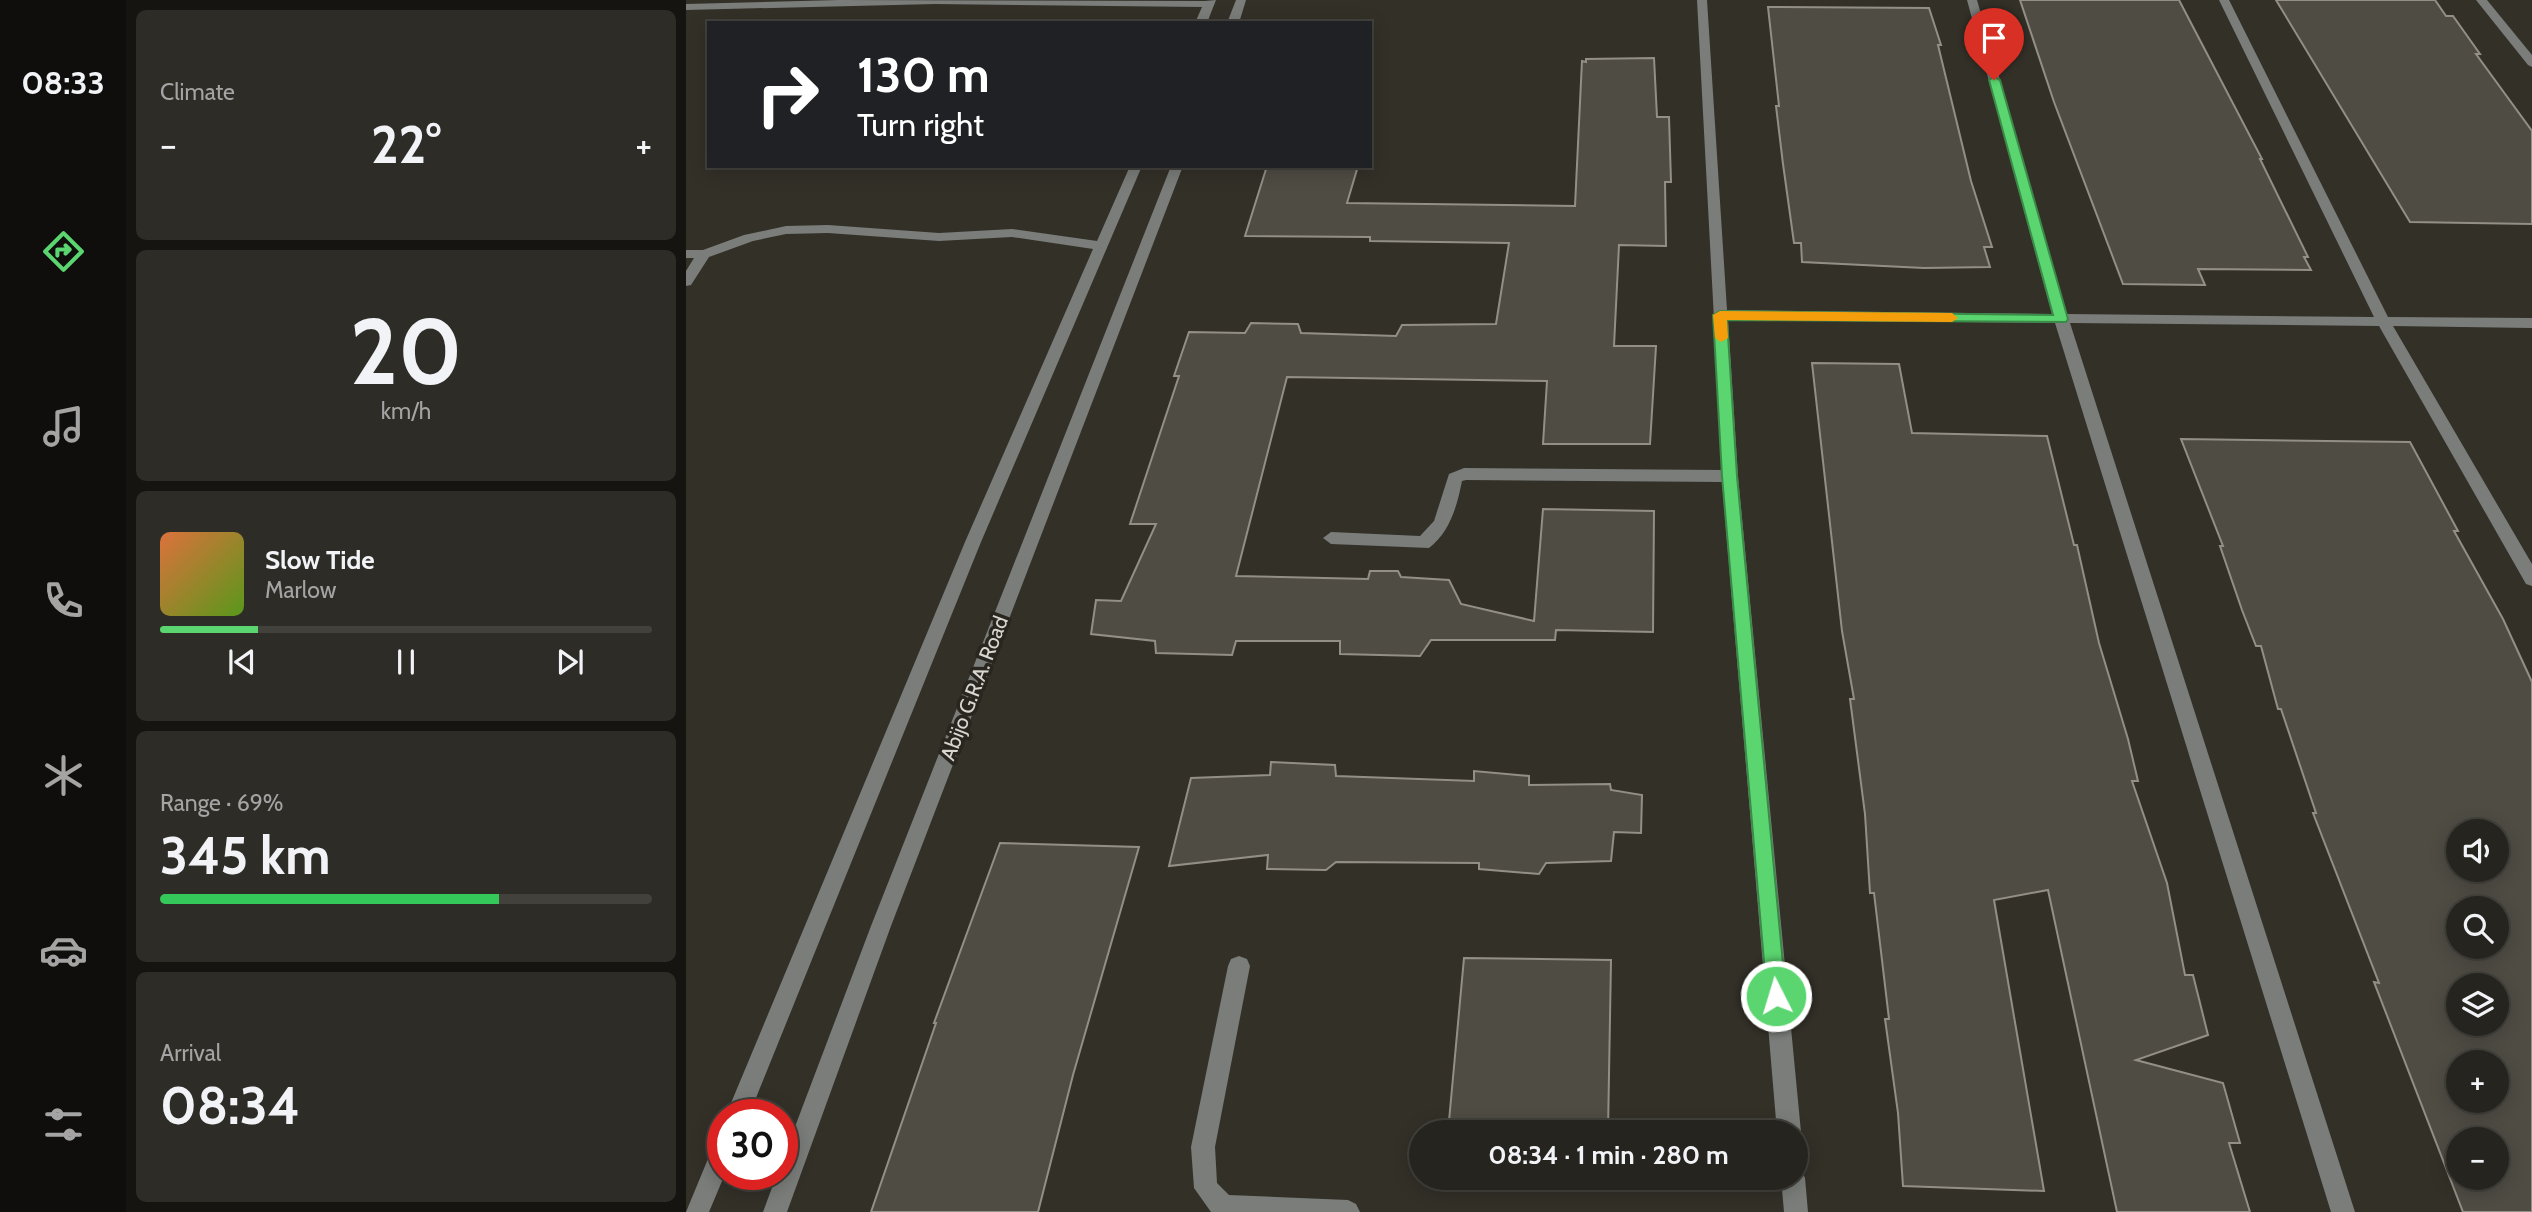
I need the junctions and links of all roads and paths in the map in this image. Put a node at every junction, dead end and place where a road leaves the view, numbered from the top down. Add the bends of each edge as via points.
1 (935, 0) edge
2 (1241, 0) edge
3 (1702, 0) edge
4 (1972, 0) edge
5 (2224, 0) edge
6 (2481, 0) edge
7 (1210, 2) edge
8 (686, 7) edge
9 (1202, 21) edge
10 (1234, 21) edge
11 (2532, 64) edge
12 (1135, 168) edge
13 (1176, 168) edge
14 (1100, 246) junction
15 (686, 254) edge
16 (704, 254) junction
17 (686, 282) edge
18 (1720, 315) junction
19 (2061, 319) junction
20 (2383, 321) junction
21 (2532, 323) edge
22 (1730, 476) junction
23 (1331, 538) dead end
24 (2532, 579) edge
25 (1238, 966) dead end
26 (744, 1099) edge
27 (1788, 1120) edge
28 (707, 1188) edge
29 (1794, 1190) edge
30 (697, 1212) edge
31 (775, 1212) edge
32 (1348, 1212) edge
33 (1796, 1212) edge
34 (2343, 1212) edge

1 - 7 street
1 - 8 street
2 - 10 street
3 - 18 street
4 - 19 street
5 - 20 street
6 - 11 street
7 - 9 street
12 - 14 street
13 - 31 street, Abijo G.R.A. Road via 881,926
14 - 16 street via 1012,233 939,237 828,229 786,230
14 - 26 street
15 - 16 street
16 - 17 street
18 - 19 street
18 - 22 street
19 - 20 street
19 - 34 street
20 - 21 street
20 - 24 street
22 - 23 street via 1464,474 1455,478 1434,537 1423,543
22 - 27 street
25 - 32 street via 1203,1147 1206,1188 1223,1207
28 - 30 street
29 - 33 street

